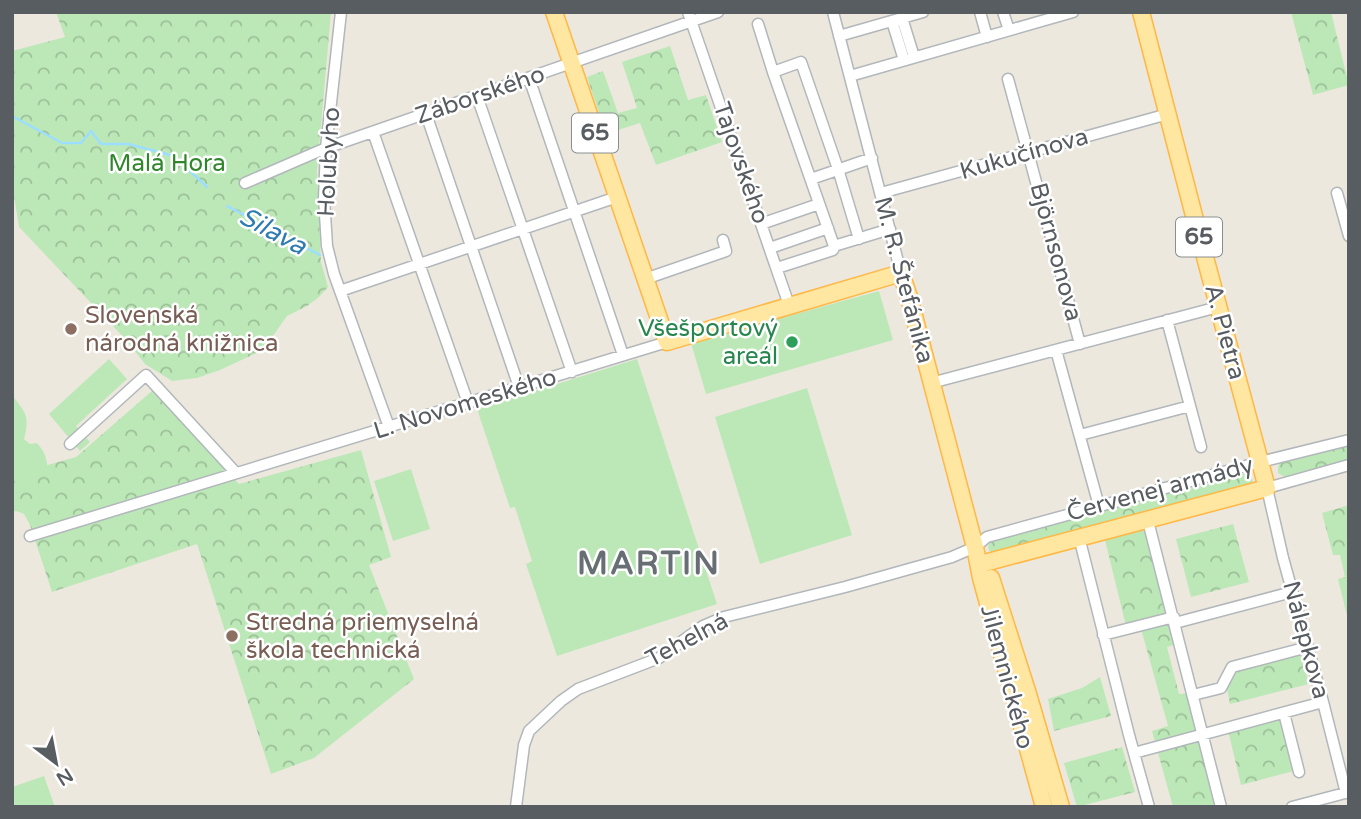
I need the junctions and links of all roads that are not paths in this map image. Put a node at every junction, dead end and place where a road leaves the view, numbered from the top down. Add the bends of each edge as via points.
1 (341, 12) edge
2 (554, 12) edge
3 (718, 12) edge
4 (833, 12) edge
5 (923, 12) edge
6 (980, 12) edge
7 (1003, 12) edge
8 (1073, 12) edge
9 (1141, 12) edge
10 (690, 17) edge
11 (897, 19) junction
12 (758, 24) dead end
13 (1009, 30) junction
14 (839, 36) junction
15 (987, 37) junction
16 (909, 59) junction
17 (571, 64) junction
18 (773, 72) junction
19 (850, 76) junction
20 (529, 78) junction
21 (1008, 79) dead end
22 (477, 96) junction
23 (426, 114) junction
24 (1168, 114) junction
25 (373, 132) junction
26 (326, 148) junction
27 (1029, 153) junction
28 (872, 158) junction
29 (838, 169) junction
30 (811, 179) junction
31 (245, 183) dead end
32 (1337, 193) dead end
33 (881, 194) junction
34 (617, 197) junction
35 (819, 204) junction
36 (575, 211) junction
37 (761, 224) junction
38 (828, 228) junction
39 (523, 229) junction
40 (890, 229) junction
41 (1349, 236) edge
42 (859, 239) junction
43 (723, 240) dead end
44 (471, 246) junction
45 (834, 246) junction
46 (770, 248) junction
47 (420, 264) junction
48 (776, 268) junction
49 (901, 273) junction
50 (645, 279) junction
51 (341, 291) junction
52 (789, 305) junction
53 (1218, 307) junction
54 (1167, 320) junction
55 (667, 342) junction
56 (1080, 344) junction
57 (1056, 350) junction
58 (623, 355) junction
59 (572, 372) junction
60 (931, 383) junction
61 (519, 387) junction
62 (468, 403) junction
63 (1190, 406) junction
64 (389, 427) junction
65 (1080, 435) junction
66 (1349, 440) edge
67 (70, 444) dead end
68 (1201, 447) dead end
69 (1260, 462) junction
70 (1349, 465) edge
71 (236, 473) junction
72 (1267, 488) junction
73 (1099, 506) junction
74 (1146, 520) junction
75 (30, 536) dead end
76 (1079, 537) junction
77 (975, 547) junction
78 (988, 562) junction
79 (1292, 592) junction
80 (1175, 620) junction
81 (1103, 635) junction
82 (1308, 647) junction
83 (1193, 695) junction
84 (1323, 702) junction
85 (1284, 713) junction
86 (1203, 735) junction
87 (1134, 753) junction
88 (1299, 772) dead end
89 (1347, 792) edge
90 (1060, 806) edge
91 (516, 807) edge
92 (1044, 807) edge
93 (1149, 807) edge
94 (1221, 807) edge
95 (1292, 807) edge

1 - 26 street, Holubyho
2 - 17 main road, 65
3 - 10 street, Záborského
4 - 14 street, M. R. Štefánika
5 - 11 street
6 - 15 street
7 - 13 street
8 - 13 street
9 - 24 main road, A. Pietra / 65
10 - 17 street, Záborského
10 - 37 street, Tajovského
11 - 14 street
11 - 16 street
12 - 18 street
13 - 15 street
14 - 19 street, M. R. Štefánika
15 - 16 street
16 - 19 street
17 - 20 street, Záborského
17 - 34 main road, 65
18 - 29 street via 801,62
18 - 30 street
19 - 28 street, M. R. Štefánika
20 - 22 street, Záborského
20 - 36 street
21 - 27 street, Björnsonova
22 - 23 street, Záborského
22 - 39 street
23 - 25 street, Záborského
23 - 44 street
24 - 27 street, Kukučínova
24 - 53 main road, A. Pietra / 65
25 - 26 street, Záborského
25 - 47 street
26 - 31 street, Záborského
26 - 51 street, Holubyho via 326,236
27 - 33 street, Kukučínova
27 - 56 street, Björnsonova
28 - 29 street
28 - 33 street, M. R. Štefánika
29 - 30 street
29 - 42 street
30 - 35 street
32 - 41 street
33 - 40 street, M. R. Štefánika
34 - 36 street
34 - 50 main road, 65
35 - 37 street
35 - 38 street
36 - 39 street
36 - 58 street
37 - 46 street, Tajovského
38 - 45 street
38 - 46 street
39 - 44 street
39 - 59 street
40 - 42 street
40 - 49 street, M. R. Štefánika
42 - 45 street
43 - 50 street via 726,251
44 - 47 street
44 - 61 street
45 - 48 street
46 - 48 street, Tajovského
47 - 51 street
47 - 62 street
48 - 52 street, Tajovského
49 - 52 main road, L. Novomeského
49 - 60 main road, M. R. Štefánika
50 - 55 main road, 65
51 - 64 street, Holubyho
52 - 55 main road, L. Novomeského
53 - 54 street
53 - 69 main road, A. Pietra / 65
54 - 56 street
54 - 63 street
55 - 58 street, L. Novomeského
56 - 57 street
57 - 60 street
57 - 65 street
58 - 59 street, L. Novomeského
59 - 61 street, L. Novomeského
60 - 77 main road, M. R. Štefánika
61 - 62 street, L. Novomeského
62 - 64 street, L. Novomeského
63 - 65 street
63 - 68 street
64 - 71 street, L. Novomeského
65 - 73 street
66 - 69 street, Červenej armády
67 - 71 street via 146,375
69 - 72 main road, A. Pietra / 65
69 - 73 street, Červenej armády
70 - 72 street, Červenej armády
71 - 75 street, L. Novomeského
72 - 74 main road, Červenej armády
72 - 79 street, Nálepkova
73 - 77 street, Červenej armády via 987,537
74 - 76 main road, Červenej armády
74 - 80 street
76 - 78 main road, Červenej armády
76 - 81 street
77 - 78 main road
77 - 91 street, Tehelná via 724,617 703,626 659,658 578,689 529,731
77 - 92 main road, Jilemnického
78 - 90 main road, Jilemnického
79 - 80 street
79 - 82 street, Nálepkova
80 - 81 street
80 - 83 street
81 - 87 street
82 - 83 street via 1232,667 1221,688
82 - 84 street, Nálepkova
83 - 86 street
84 - 85 street
84 - 89 street, Nálepkova
85 - 86 street
85 - 88 street
86 - 87 street
86 - 94 street
87 - 93 street
89 - 95 street

